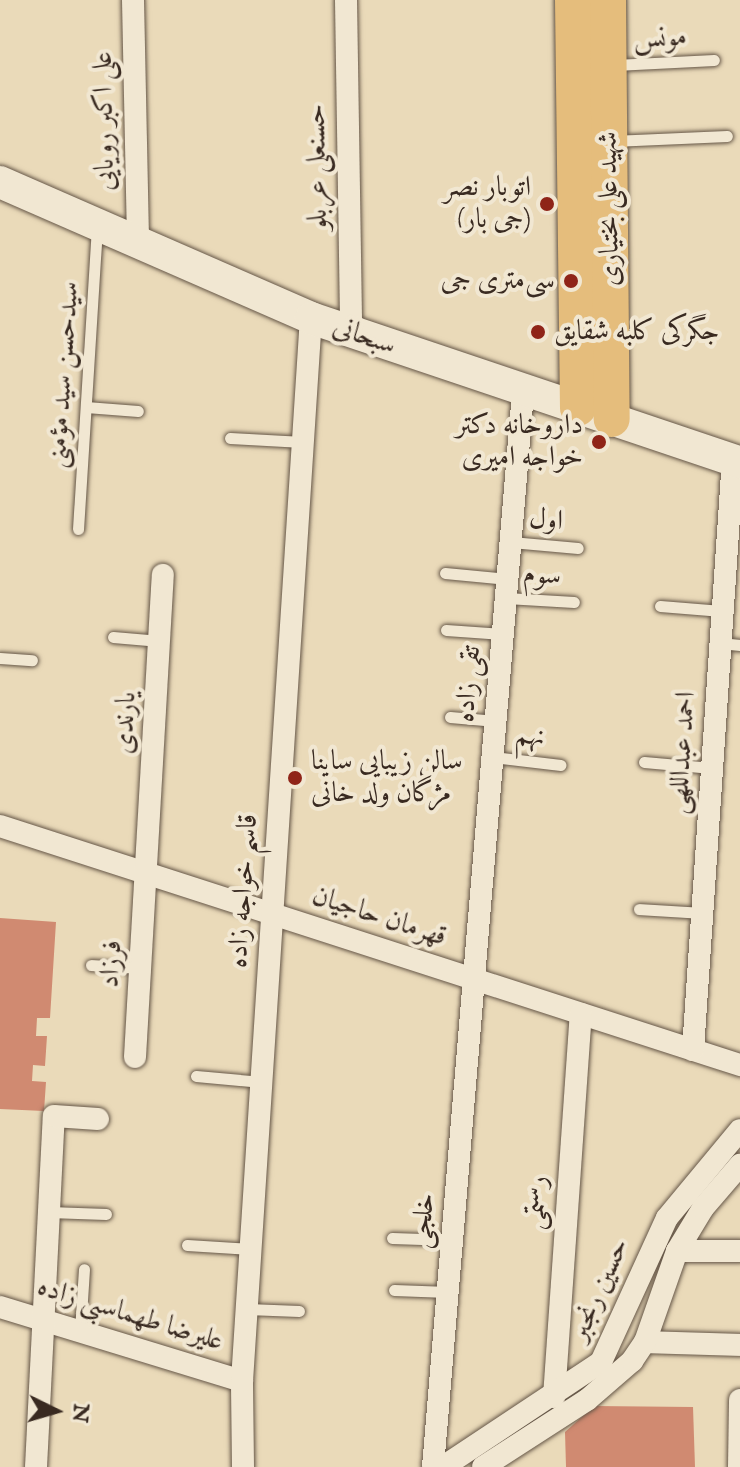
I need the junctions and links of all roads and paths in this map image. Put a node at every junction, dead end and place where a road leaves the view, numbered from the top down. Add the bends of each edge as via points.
1 (133, 0) edge
2 (346, 0) edge
3 (573, 0) edge
4 (608, 0) edge
5 (714, 60) dead end
6 (608, 66) junction
7 (727, 136) dead end
8 (610, 141) junction
9 (0, 182) edge
10 (97, 224) junction
11 (138, 241) junction
12 (311, 318) junction
13 (351, 332) junction
14 (523, 393) junction
15 (86, 407) junction
16 (578, 408) junction
17 (138, 411) dead end
18 (612, 419) junction
19 (230, 438) dead end
20 (303, 442) junction
21 (736, 460) edge
22 (78, 529) dead end
23 (511, 542) junction
24 (578, 548) dead end
25 (445, 573) dead end
26 (163, 575) dead end
27 (507, 588) junction
28 (574, 602) dead end
29 (660, 606) dead end
30 (722, 611) junction
31 (446, 630) dead end
32 (503, 634) junction
33 (113, 637) dead end
34 (160, 641) junction
35 (730, 644) edge
36 (0, 658) edge
37 (32, 660) dead end
38 (450, 717) dead end
39 (496, 721) junction
40 (493, 757) junction
41 (644, 762) dead end
42 (561, 765) dead end
43 (712, 768) junction
44 (0, 826) edge
45 (148, 874) junction
46 (639, 909) dead end
47 (702, 913) junction
48 (272, 914) junction
49 (91, 965) dead end
50 (142, 968) junction
51 (474, 980) junction
52 (581, 1014) junction
53 (693, 1050) junction
54 (135, 1057) dead end
55 (740, 1065) edge
56 (196, 1076) dead end
57 (262, 1082) junction
58 (98, 1119) dead end
59 (739, 1132) edge
60 (740, 1165) edge
61 (49, 1212) junction
62 (106, 1214) dead end
63 (392, 1238) dead end
64 (452, 1240) junction
65 (187, 1245) dead end
66 (251, 1249) junction
67 (677, 1251) junction
68 (740, 1251) edge
69 (84, 1269) dead end
70 (394, 1290) dead end
71 (448, 1292) junction
72 (0, 1307) edge
73 (247, 1309) junction
74 (299, 1311) dead end
75 (45, 1321) junction
76 (80, 1331) junction
77 (645, 1342) junction
78 (740, 1345) edge
79 (242, 1381) junction
80 (554, 1397) junction
81 (740, 1400) edge
82 (36, 1467) edge
83 (243, 1467) edge
84 (433, 1467) edge
85 (443, 1467) edge
86 (483, 1467) edge
87 (739, 1467) edge

1 - 11 street, علی اکبر رویایی
2 - 13 street, حسنعلی عربلو
3 - 16 main road, شهید علی بختیاری
4 - 6 main road, شهید علی بختیاری
5 - 6 lane, مونس
6 - 8 main road, شهید علی بختیاری
7 - 8 lane
8 - 18 main road, شهید علی بختیاری
9 - 10 main road, سبحانی
10 - 11 main road, سبحانی
10 - 15 lane, سیدحسن سید مؤمنی
11 - 12 main road, سبحانی
12 - 13 main road, سبحانی
12 - 20 street, قاسم خواجه زاده
13 - 14 main road, سبحانی
14 - 16 main road, سبحانی
14 - 23 street, تقی زاده
15 - 17 lane
15 - 22 lane, سیدحسن سید مؤمنی
16 - 18 main road, سبحانی
18 - 21 main road, سبحانی
19 - 20 lane
20 - 48 street, قاسم خواجه زاده
21 - 30 street, احمد عبداللهی
23 - 24 lane, اول
23 - 27 street, تقی زاده
25 - 27 lane, سوم
26 - 34 street, یارندی
27 - 28 lane, سوم
27 - 32 street, تقی زاده
29 - 30 lane
30 - 35 street, احمد عبداللهی
31 - 32 lane
32 - 39 street, تقی زاده
33 - 34 lane
34 - 45 street, یارندی
35 - 43 street, احمد عبداللهی
36 - 37 lane
38 - 39 lane
39 - 40 street, تقی زاده
40 - 42 lane, نهم
40 - 51 street, تقی زاده
41 - 43 lane
43 - 47 street, احمد عبداللهی
44 - 45 street, قهرمان حاجیان
45 - 48 street, قهرمان حاجیان
45 - 50 street, فرزاد
46 - 47 lane
47 - 53 street, احمد عبداللهی
48 - 51 street, قهرمان حاجیان
48 - 57 street, قاسم خواجه زاده
49 - 50 lane
50 - 54 street, فرزاد
51 - 52 street, قهرمان حاجیان
51 - 64 street, خلجی
52 - 53 street, قهرمان حاجیان
52 - 80 street, رستمی
53 - 55 street, قهرمان حاجیان
56 - 57 lane
57 - 66 street, قاسم خواجه زاده
58 - 61 street via 54,1116
59 - 80 street, حسین رنجبر via 667,1218 601,1362
60 - 67 street, حسین رنجبر via 703,1208
61 - 62 lane
61 - 75 street
63 - 64 lane
64 - 71 street, خلجی
65 - 66 lane
66 - 73 street, قاسم خواجه زاده
67 - 68 street
67 - 77 street, حسین رنجبر
69 - 76 lane
70 - 71 lane
71 - 84 street, خلجی
72 - 75 street, علیرضا طهماسبی زاده
73 - 74 lane
73 - 79 street, قاسم خواجه زاده
75 - 76 street, علیرضا طهماسبی زاده
75 - 82 street
76 - 79 street, علیرضا طهماسبی زاده
77 - 78 street
77 - 86 street, حسین رنجبر via 616,1379
79 - 83 street, قاسم خواجه زاده
80 - 85 street, حسین رنجبر
81 - 87 street

